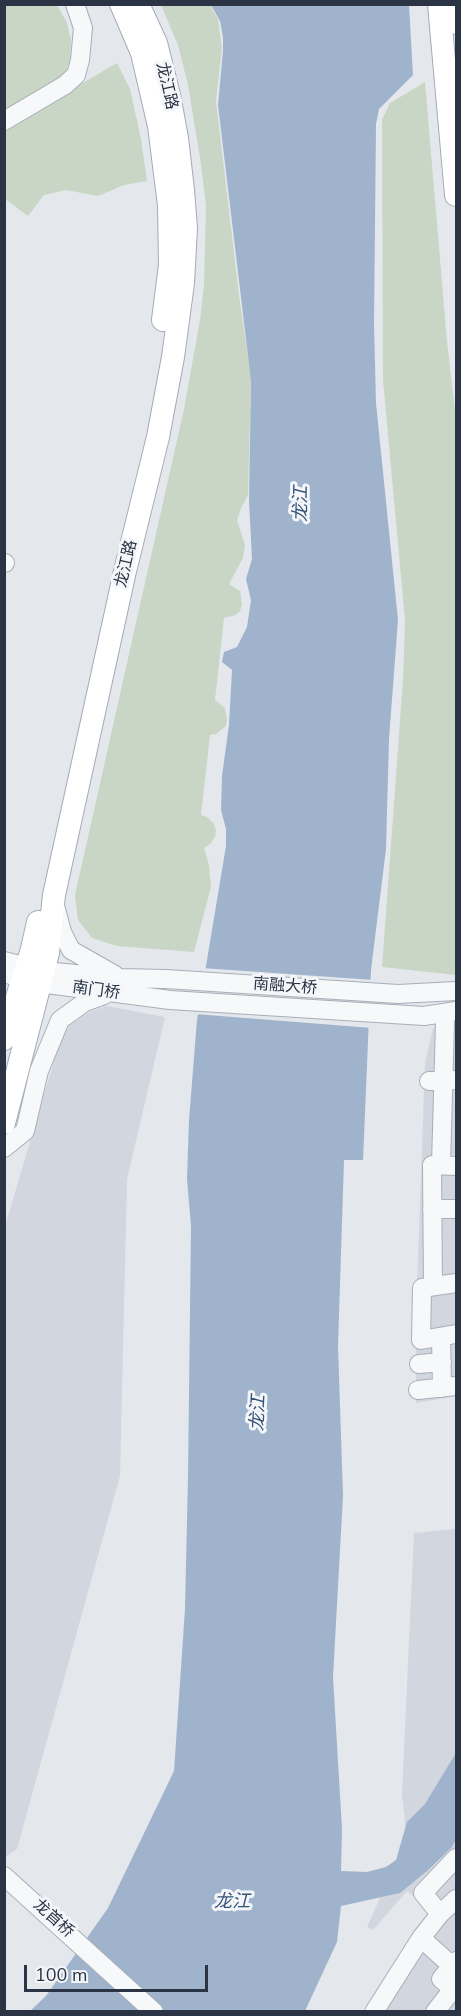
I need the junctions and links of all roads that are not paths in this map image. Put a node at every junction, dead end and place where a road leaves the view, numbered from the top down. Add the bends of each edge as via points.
1 (75, 4) edge
2 (121, 4) edge
3 (138, 4) edge
4 (439, 4) edge
5 (455, 4) edge
6 (456, 23) edge
7 (4, 121) edge
8 (456, 195) edge
9 (54, 895) junction
10 (4, 961) edge
11 (27, 974) edge
12 (120, 978) junction
13 (171, 979) joint
14 (456, 991) edge
15 (109, 993) junction
16 (170, 1000) joint
17 (451, 1017) edge
18 (4, 1039) edge
19 (443, 1081) edge
20 (4, 1123) edge
21 (4, 1148) edge
22 (449, 1165) edge
23 (432, 1209) junction
24 (456, 1209) edge
25 (456, 1283) edge
26 (433, 1286) junction
27 (449, 1335) edge
28 (442, 1362) junction
29 (419, 1364) dead end
30 (449, 1387) edge
31 (418, 1390) dead end
32 (456, 1858) edge
33 (4, 1876) edge
34 (4, 1886) edge
35 (456, 1899) edge
36 (440, 1914) junction
37 (421, 1938) junction
38 (454, 1963) edge
39 (455, 1987) edge
40 (143, 2012) edge
41 (154, 2012) edge
42 (374, 2012) edge
43 (435, 2012) edge

1 - 7 street via 83,28 76,75
2 - 11 main road, 龙江路 via 142,53 159,126 169,205 170,265 151,398 110,567
3 - 9 main road, 龙江路 via 156,43 177,138 186,228 183,283 158,437
4 - 8 main road
5 - 6 main road
9 - 11 main road, 龙江路 via 48,953
9 - 12 street via 62,932 72,950
10 - 11 street
11 - 12 street, 南门桥
11 - 15 street, 南门桥
11 - 18 main road, 龙江路
11 - 20 main road, 龙江路
12 - 13 street, 南门桥
13 - 14 street, 南融大桥 via 398,994
15 - 16 street, 南门桥
15 - 21 street via 85,1002 60,1020 39,1071 25,1131
16 - 17 street, 南融大桥
17 - 19 street
19 - 22 street
22 - 23 street via 432,1165
23 - 24 street
23 - 26 street
25 - 26 street
26 - 27 street via 422,1288 421,1340
27 - 28 street
28 - 29 street
28 - 30 street
30 - 31 street
32 - 36 street via 423,1893
33 - 41 street, 龙首桥
34 - 40 street, 龙首桥
35 - 36 street
36 - 37 street
37 - 38 street
37 - 42 street
38 - 39 street via 441,1979
39 - 43 street

